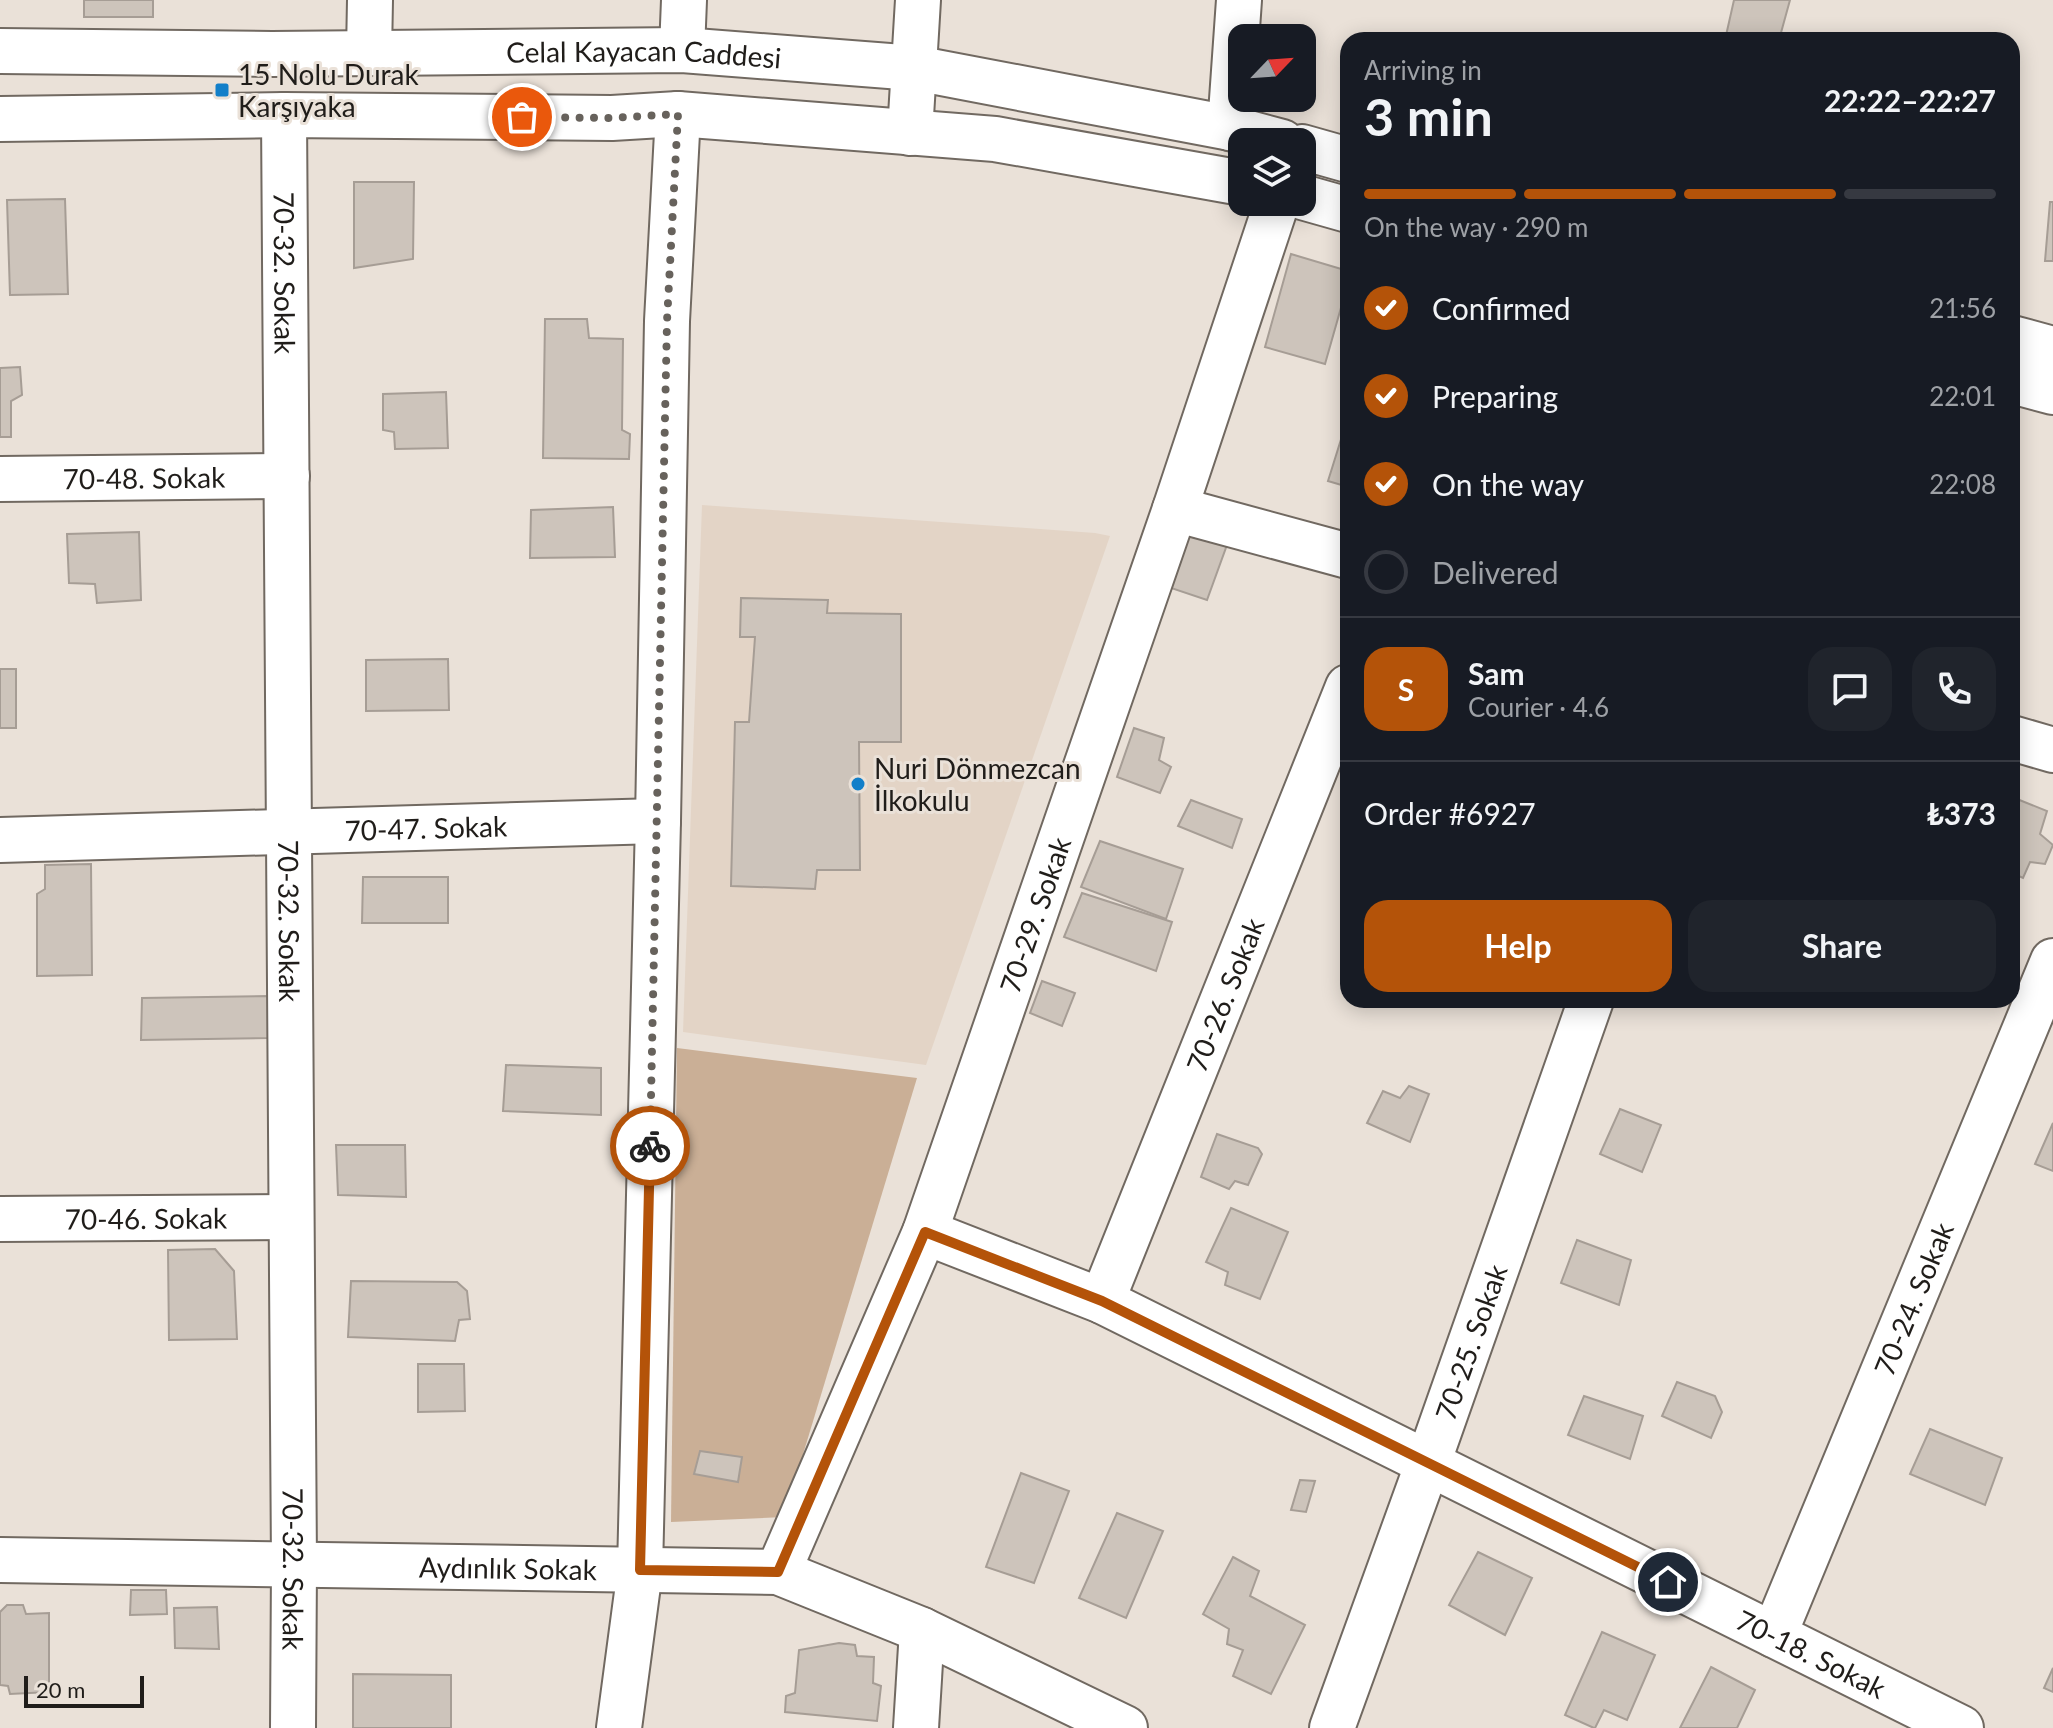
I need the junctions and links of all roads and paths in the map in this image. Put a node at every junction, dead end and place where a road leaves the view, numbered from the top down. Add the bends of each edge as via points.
1 (370, 0) edge
2 (684, 0) edge
3 (918, 0) edge
4 (1239, 0) edge
5 (682, 50) junction
6 (0, 51) edge
7 (369, 53) junction
8 (915, 68) junction
9 (678, 114) junction
10 (284, 115) junction
11 (0, 119) edge
12 (1230, 128) joint
13 (910, 133) junction
14 (1316, 151) edge
15 (1340, 158) edge
16 (1228, 181) edge
17 (1316, 201) edge
18 (1340, 208) edge
19 (1272, 216) edge
20 (2020, 340) edge
21 (2053, 349) edge
22 (2020, 383) edge
23 (2053, 392) edge
24 (287, 476) junction
25 (0, 479) edge
26 (1175, 509) junction
27 (1340, 554) edge
28 (1340, 707) edge
29 (2020, 740) edge
30 (2053, 750) edge
31 (658, 821) junction
32 (289, 831) junction
33 (0, 840) edge
34 (2053, 961) edge
35 (1588, 1008) edge
36 (291, 1217) junction
37 (0, 1219) edge
38 (925, 1232) junction
39 (1102, 1301) junction
40 (1428, 1463) junction
41 (0, 1560) edge
42 (294, 1565) junction
43 (640, 1570) junction
44 (778, 1572) junction
45 (922, 1630) junction
46 (1774, 1635) junction
47 (293, 1728) edge
48 (619, 1728) edge
49 (916, 1728) edge
50 (1125, 1728) edge
51 (1332, 1728) edge
52 (1961, 1728) edge

1 - 7 street
2 - 5 street
3 - 8 street
4 - 12 street
5 - 7 street, Celal Kayacan Caddesi
5 - 8 street, Celal Kayacan Caddesi
6 - 7 street, Celal Kayacan Caddesi
8 - 12 street, Celal Kayacan Caddesi
8 - 13 street
9 - 10 street, Celal Kayacan Caddesi
9 - 13 street, Celal Kayacan Caddesi
9 - 31 street via 667,321
10 - 11 street, Celal Kayacan Caddesi
10 - 24 street, 70-32. Sokak
13 - 16 street, Celal Kayacan Caddesi via 995,139
14 - 15 street
17 - 18 street
19 - 26 street, 70-29. Sokak
20 - 21 street
22 - 23 street
24 - 25 street, 70-48. Sokak
24 - 32 street, 70-32. Sokak
26 - 27 street
26 - 38 street, 70-29. Sokak
28 - 39 street, 70-26. Sokak
29 - 30 street
31 - 32 street, 70-47. Sokak
31 - 43 street
32 - 33 street, 70-47. Sokak
32 - 36 street, 70-32. Sokak
34 - 46 street, 70-24. Sokak
35 - 40 street, 70-25. Sokak
36 - 37 street, 70-46. Sokak
36 - 42 street, 70-32. Sokak
38 - 39 street, 70-18. Sokak
38 - 44 street, 70-29. Sokak
39 - 40 street, 70-18. Sokak
40 - 46 street, 70-18. Sokak
40 - 51 street, 70-25. Sokak
41 - 42 street, Aydınlık Sokak
42 - 43 street, Aydınlık Sokak
42 - 47 street, 70-32. Sokak
43 - 44 street, Aydınlık Sokak
43 - 48 street
44 - 45 street, Aydınlık Sokak
45 - 49 street
45 - 50 street, Aydınlık Sokak
46 - 52 street, 70-18. Sokak

